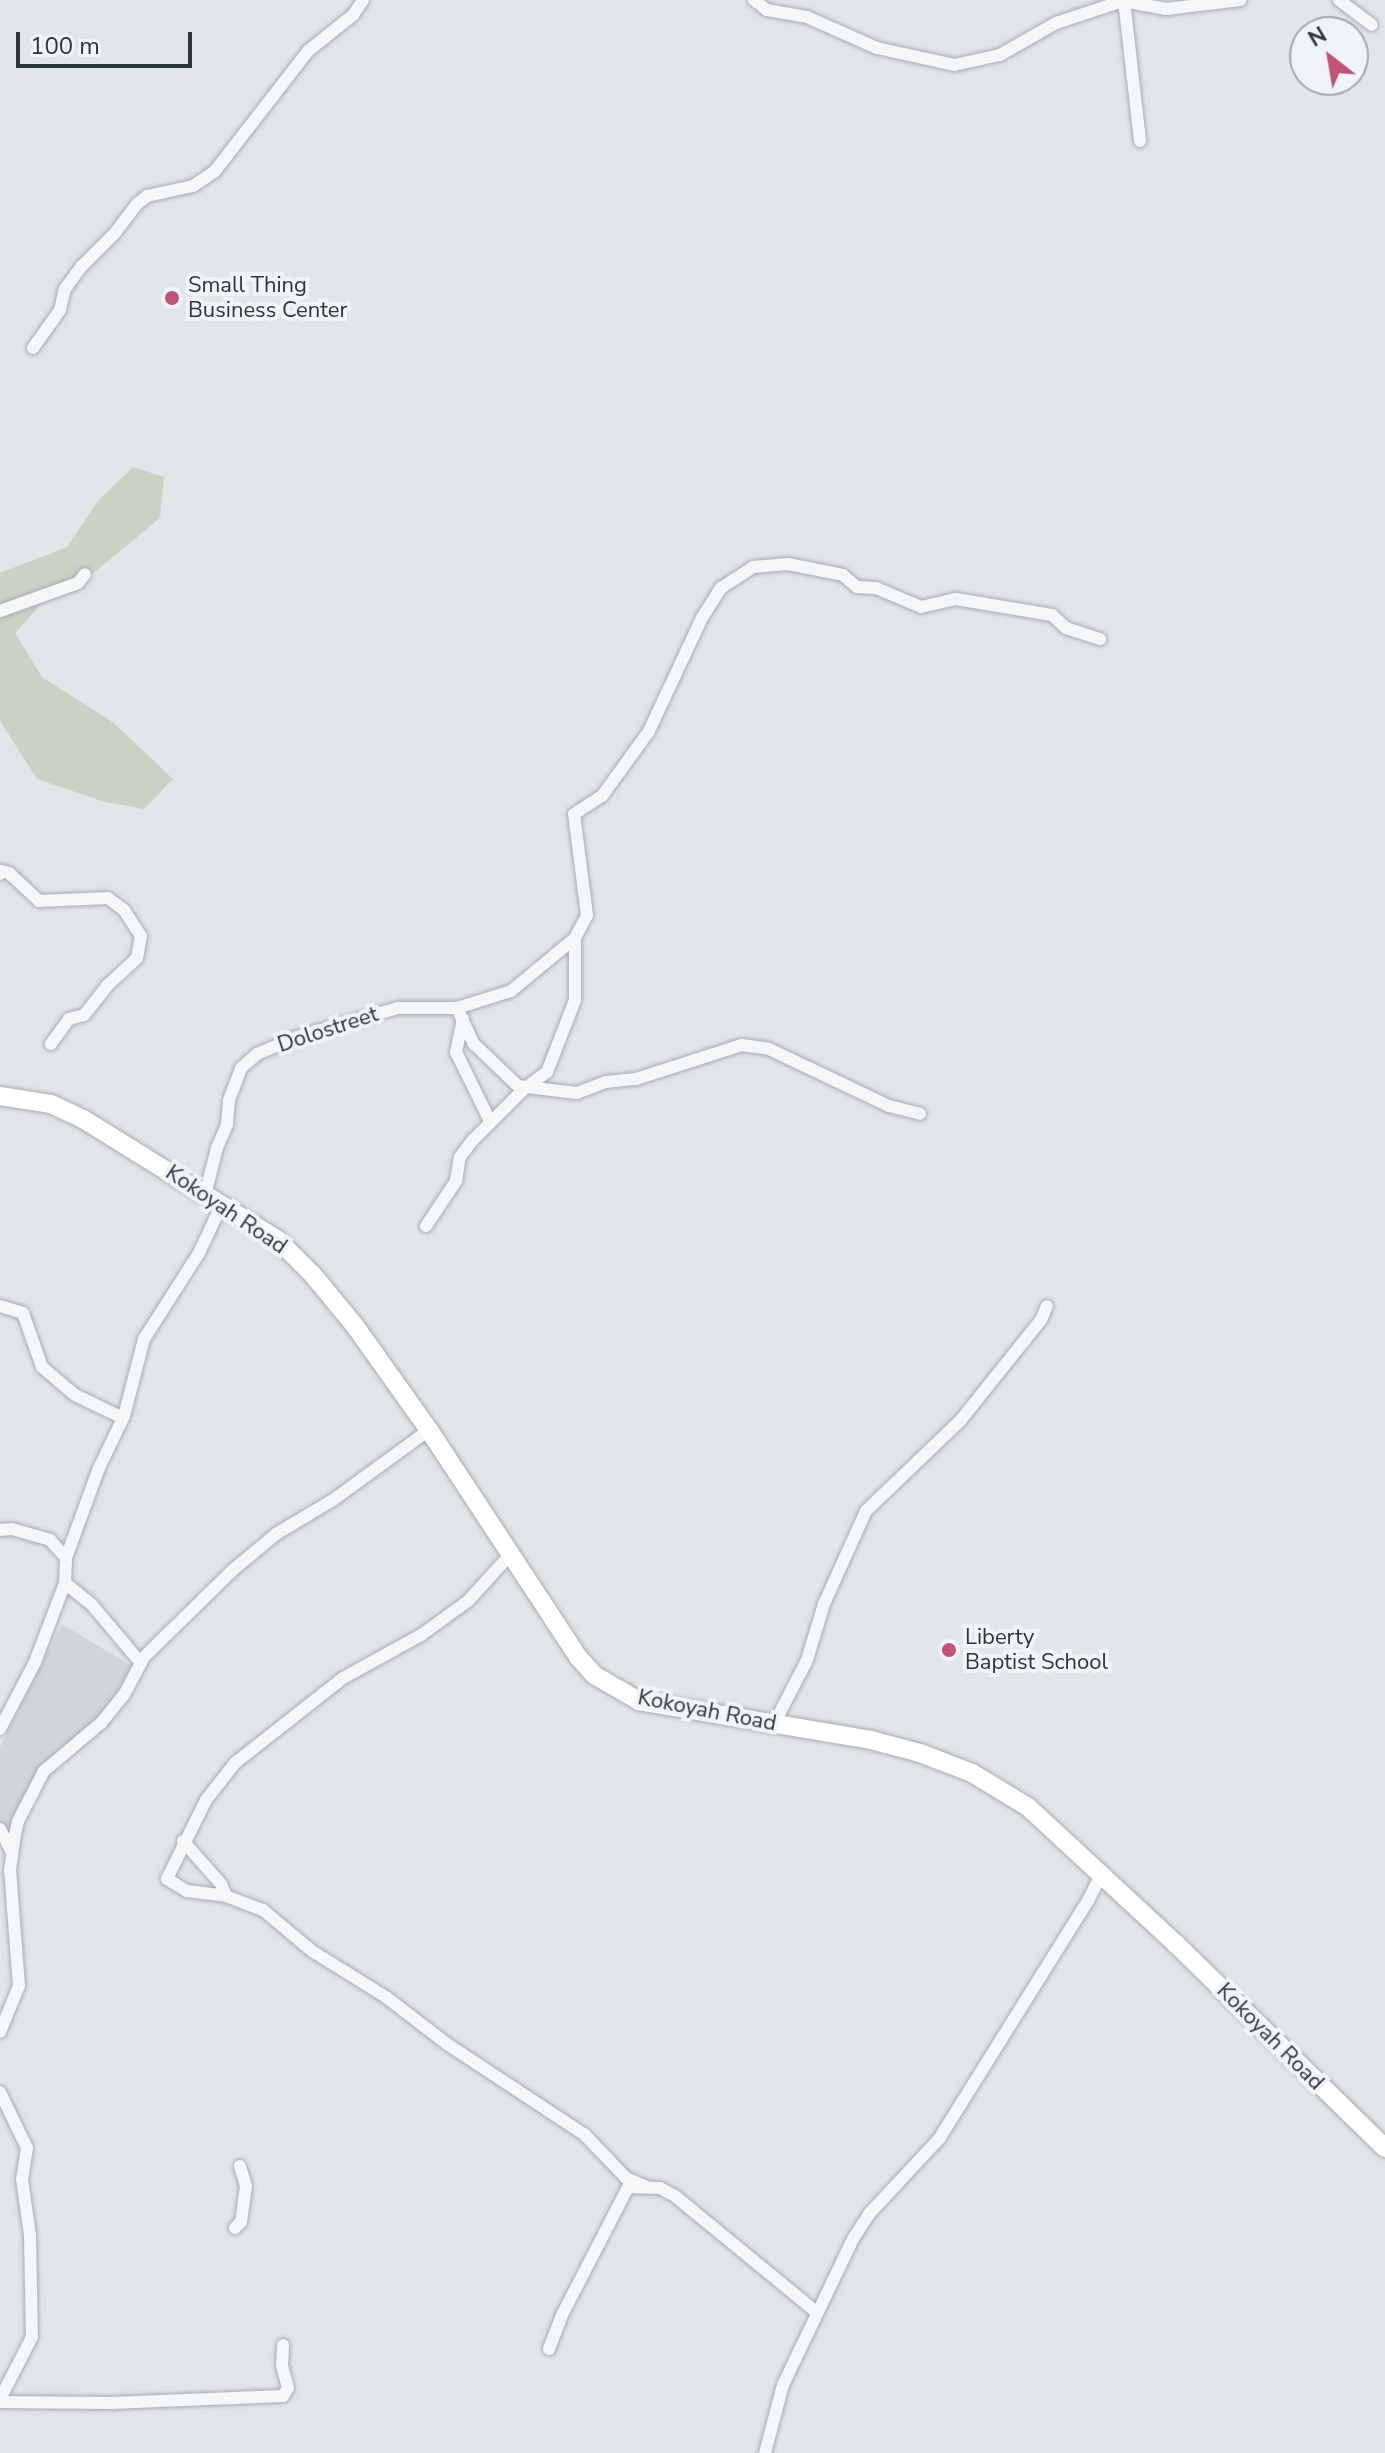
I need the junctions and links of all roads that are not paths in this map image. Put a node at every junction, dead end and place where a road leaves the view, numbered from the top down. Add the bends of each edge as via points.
1 (363, 0) edge
2 (754, 0) edge
3 (1124, 0) edge
4 (1240, 0) edge
5 (1339, 0) edge
6 (1372, 25) dead end
7 (1140, 141) dead end
8 (33, 348) dead end
9 (85, 574) dead end
10 (0, 611) edge
11 (1100, 639) dead end
12 (0, 874) edge
13 (575, 938) junction
14 (460, 1013) junction
15 (51, 1044) dead end
16 (525, 1088) junction
17 (0, 1096) edge
18 (920, 1114) dead end
19 (490, 1121) junction
20 (205, 1195) junction
21 (222, 1204) junction
22 (426, 1226) dead end
23 (0, 1306) edge
24 (1047, 1306) dead end
25 (123, 1418) junction
26 (429, 1430) junction
27 (0, 1530) edge
28 (509, 1556) junction
29 (66, 1558) junction
30 (65, 1583) junction
31 (141, 1663) junction
32 (774, 1724) junction
33 (0, 1729) edge
34 (0, 1829) edge
35 (183, 1841) junction
36 (12, 1853) junction
37 (1101, 1874) junction
38 (226, 1896) junction
39 (0, 2032) edge
40 (0, 2092) edge
41 (1385, 2148) edge
42 (240, 2166) dead end
43 (645, 2186) junction
44 (235, 2228) dead end
45 (816, 2312) junction
46 (283, 2345) dead end
47 (549, 2349) dead end
48 (0, 2400) edge
49 (765, 2453) edge

1 - 8 street via 353,15 308,51 215,171 193,186 147,196 137,204 65,289 60,310
2 - 3 street via 767,10 807,17 877,48 954,65 1000,55 1056,23
3 - 4 street via 1166,9
3 - 7 street
5 - 6 street
9 - 10 street via 78,583
11 - 13 street via 1066,628 1052,615 956,599 921,607 876,588 857,587 843,575 788,564 753,567 721,588 649,731 602,796 574,814 587,915
12 - 15 street via 9,873 39,901 108,898 124,910 141,936 137,958 84,1015 69,1019
13 - 14 street, Dolostreet via 511,991
13 - 16 street via 571,1016 547,1072
14 - 16 street via 474,1044
14 - 19 street via 456,1052
14 - 20 street, Dolostreet via 398,1008 257,1054 241,1068
16 - 18 street via 577,1093 742,1045 769,1049 889,1106
16 - 19 street
17 - 20 main road, Kokoyah Road via 51,1104 83,1119
19 - 22 street via 460,1157 456,1181
20 - 21 main road, Kokoyah Road
21 - 25 street via 199,1253 144,1339
21 - 26 main road, Kokoyah Road via 278,1240 313,1275
23 - 25 street via 23,1313 42,1367 75,1395
24 - 32 street via 960,1421 866,1511 824,1604 807,1660
25 - 29 street
26 - 28 main road, Kokoyah Road
26 - 31 street via 276,1534 166,1632
27 - 29 street via 50,1540
28 - 32 main road, Kokoyah Road via 578,1657 614,1688 639,1701
28 - 35 street via 468,1601 421,1635 343,1678 235,1763
29 - 30 street
30 - 31 street via 92,1605
30 - 33 street via 35,1662
31 - 36 street via 101,1723 44,1771 18,1821
32 - 37 main road, Kokoyah Road via 871,1740 972,1773 1028,1807
34 - 36 street
35 - 38 street
35 - 38 street via 167,1879 187,1891
36 - 39 street via 19,1986
37 - 41 main road, Kokoyah Road
37 - 45 street via 939,2139 869,2214
38 - 43 street via 263,1910 312,1951 585,2135 626,2178
40 - 48 street via 27,2148 22,2179 30,2235 32,2337
42 - 44 street via 246,2186 241,2222
43 - 45 street via 675,2196
43 - 47 street via 628,2187
45 - 49 street via 783,2385
46 - 48 street via 288,2388 283,2396 111,2403

